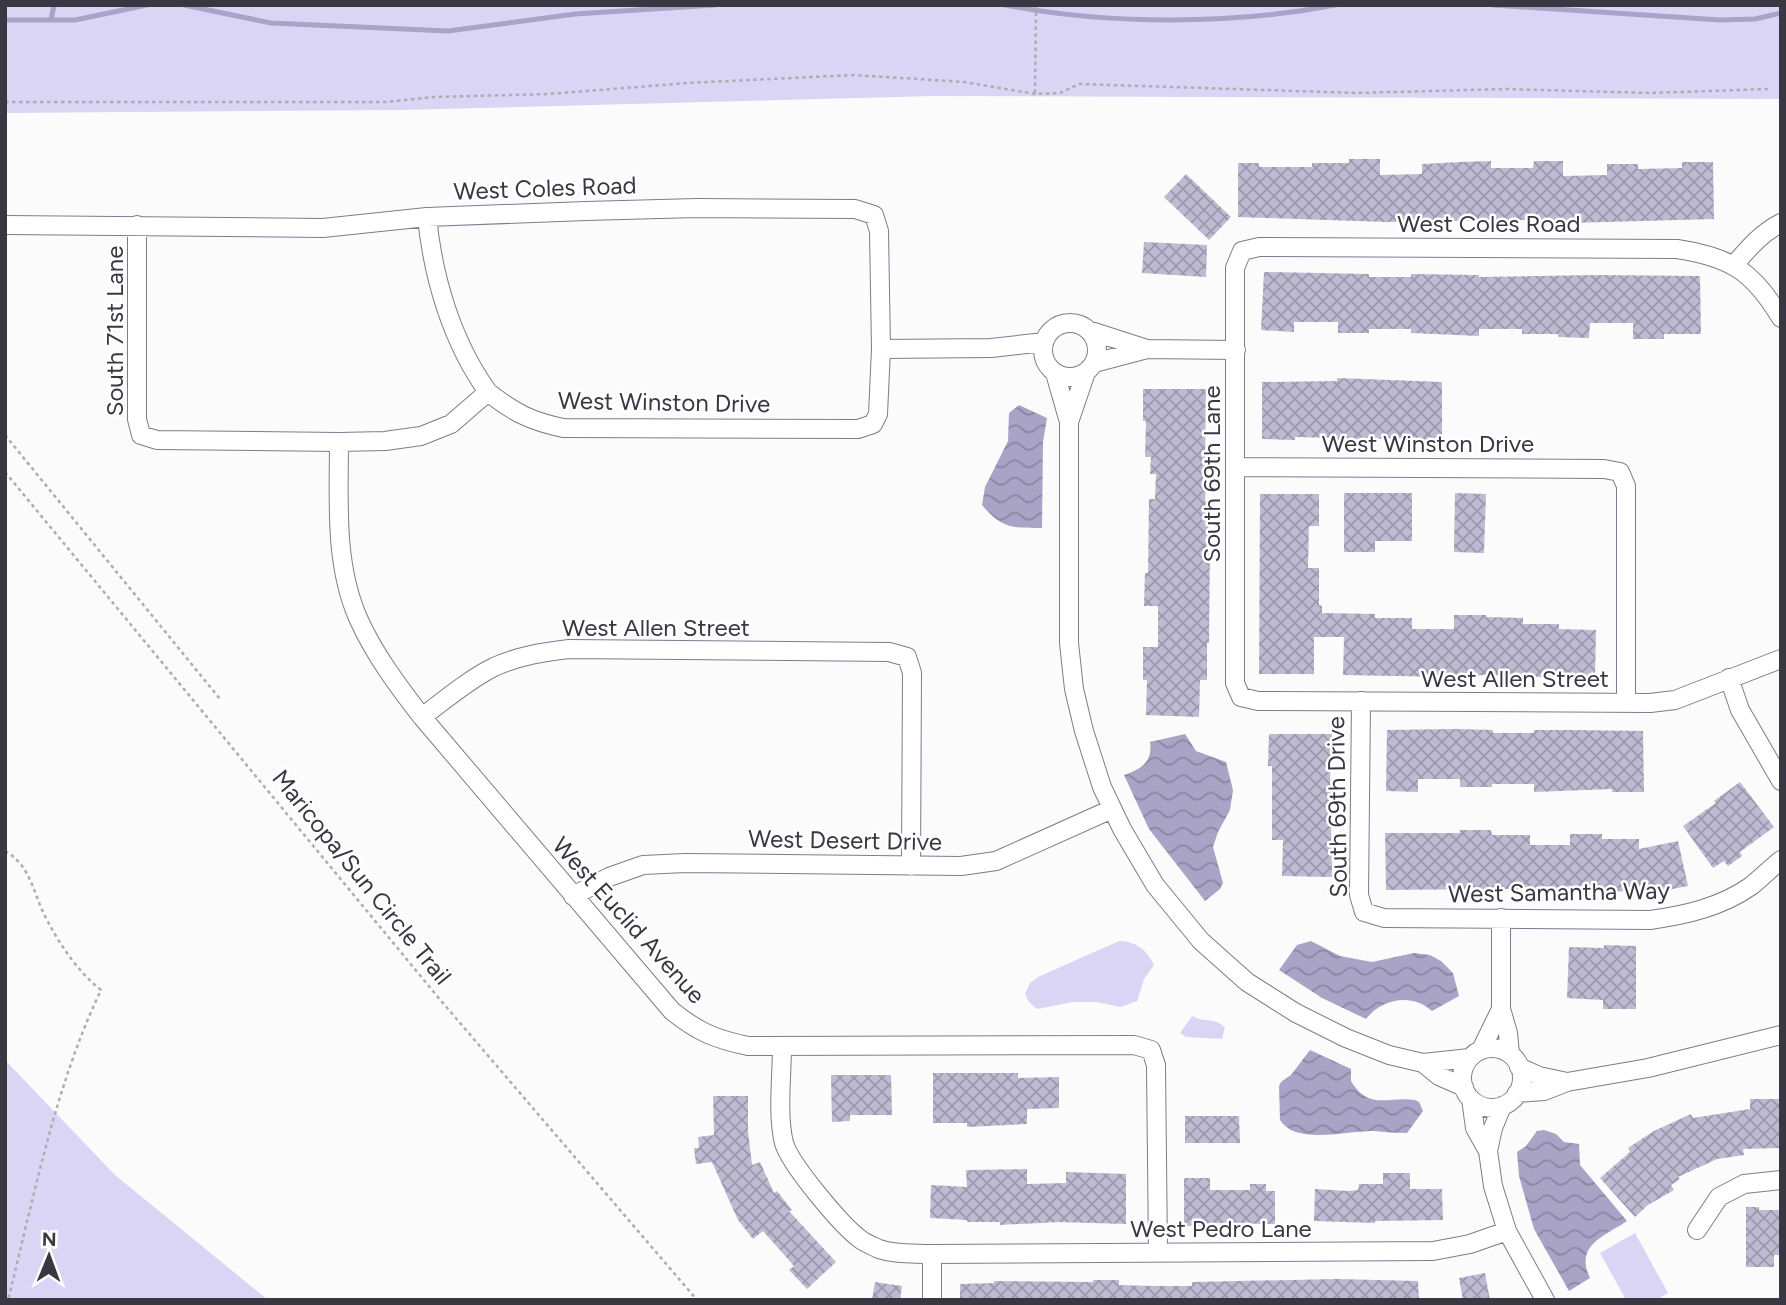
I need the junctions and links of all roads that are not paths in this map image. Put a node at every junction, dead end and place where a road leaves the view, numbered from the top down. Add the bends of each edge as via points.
1 (427, 217) junction
2 (1781, 223) edge
3 (5, 225) edge
4 (138, 225) junction
5 (1242, 251) joint
6 (1734, 265) junction
7 (1781, 318) edge
8 (1088, 330) junction
9 (881, 349) junction
10 (1147, 349) junction
11 (1236, 350) junction
12 (1048, 358) junction
13 (1090, 368) junction
14 (488, 392) junction
15 (1069, 422) junction
16 (873, 424) joint
17 (339, 442) junction
18 (1236, 467) junction
19 (1781, 659) edge
20 (1729, 678) junction
21 (1241, 697) joint
22 (1361, 701) junction
23 (1626, 703) junction
24 (422, 717) junction
25 (1781, 781) edge
26 (1112, 810) junction
27 (1781, 860) edge
28 (911, 866) junction
29 (573, 896) junction
30 (1364, 912) joint
31 (1501, 918) junction
32 (1501, 1009) junction
33 (1781, 1035) edge
34 (782, 1046) junction
35 (1475, 1054) junction
36 (1515, 1060) junction
37 (1423, 1063) junction
38 (1567, 1082) junction
39 (1467, 1093) junction
40 (1517, 1093) junction
41 (1502, 1106) junction
42 (1488, 1151) junction
43 (1781, 1180) edge
44 (1697, 1230) dead end
45 (1507, 1231) junction
46 (1158, 1253) junction
47 (932, 1254) junction
48 (932, 1300) edge
49 (1545, 1300) edge

1 - 4 street, West Coles Road via 323,228
1 - 9 street, West Coles Road via 697,208 855,209 874,215 879,231
1 - 14 street via 438,283 470,367
2 - 6 street via 1752,243
3 - 4 street, West Coles Road
4 - 17 street, South 71st Lane via 136,419 142,435 157,440
5 - 6 street, West Coles Road via 1259,247 1676,249 1706,253
5 - 11 street, South 69th Lane via 1235,268
6 - 7 street, West Coles Road via 1752,278
8 - 10 street
8 - 12 street via 1072,323 1055,327
8 - 13 street via 1097,346
9 - 12 street via 990,348
9 - 16 street, West Coles Road via 878,414
10 - 11 street
10 - 13 street
11 - 18 street, South 69th Lane
12 - 13 street via 1073,377
12 - 15 street
13 - 15 street
14 - 16 street, West Winston Drive via 519,414 563,428 858,429
14 - 17 street via 451,424 421,436
15 - 26 street via 1069,643 1074,690
17 - 24 street, West Euclid Avenue via 339,529 348,588 373,646
18 - 21 street, South 69th Lane via 1235,683
18 - 23 street, West Winston Drive via 1604,468 1620,472 1626,485
19 - 20 street, West Allen Street
20 - 23 street, West Allen Street via 1675,700
20 - 25 street via 1740,710
21 - 22 street, West Allen Street
22 - 23 street, West Allen Street
22 - 30 street, South 69th Drive via 1359,895
24 - 28 street, West Allen Street via 495,667 557,651 889,652 907,657 912,673
24 - 29 street, West Euclid Avenue
26 - 28 street, West Desert Drive via 996,861
26 - 37 street via 1155,885 1201,941 1247,982 1346,1038
27 - 31 street, West Samantha Way via 1722,903 1684,915 1650,920
28 - 29 street, West Desert Drive via 643,865
29 - 34 street, West Euclid Avenue via 692,1027 716,1039 748,1046
30 - 31 street, West Samantha Way via 1384,918
31 - 32 street
32 - 35 street
32 - 36 street
33 - 38 street via 1648,1068
34 - 46 street, West Euclid Avenue via 1134,1045 1151,1050 1156,1065
34 - 47 street via 782,1127 794,1163 861,1240 890,1251
35 - 36 street via 1491,1048
35 - 37 street
35 - 39 street via 1462,1073
36 - 38 street via 1539,1076
36 - 40 street via 1522,1080
37 - 39 street
38 - 40 street via 1544,1091
39 - 41 street via 1488,1108
39 - 42 street via 1475,1128
40 - 41 street
41 - 42 street
42 - 45 street
43 - 44 street via 1744,1184 1719,1197
45 - 46 street, West Pedro Lane via 1433,1251
45 - 49 street
46 - 47 street, West Pedro Lane
47 - 48 street

